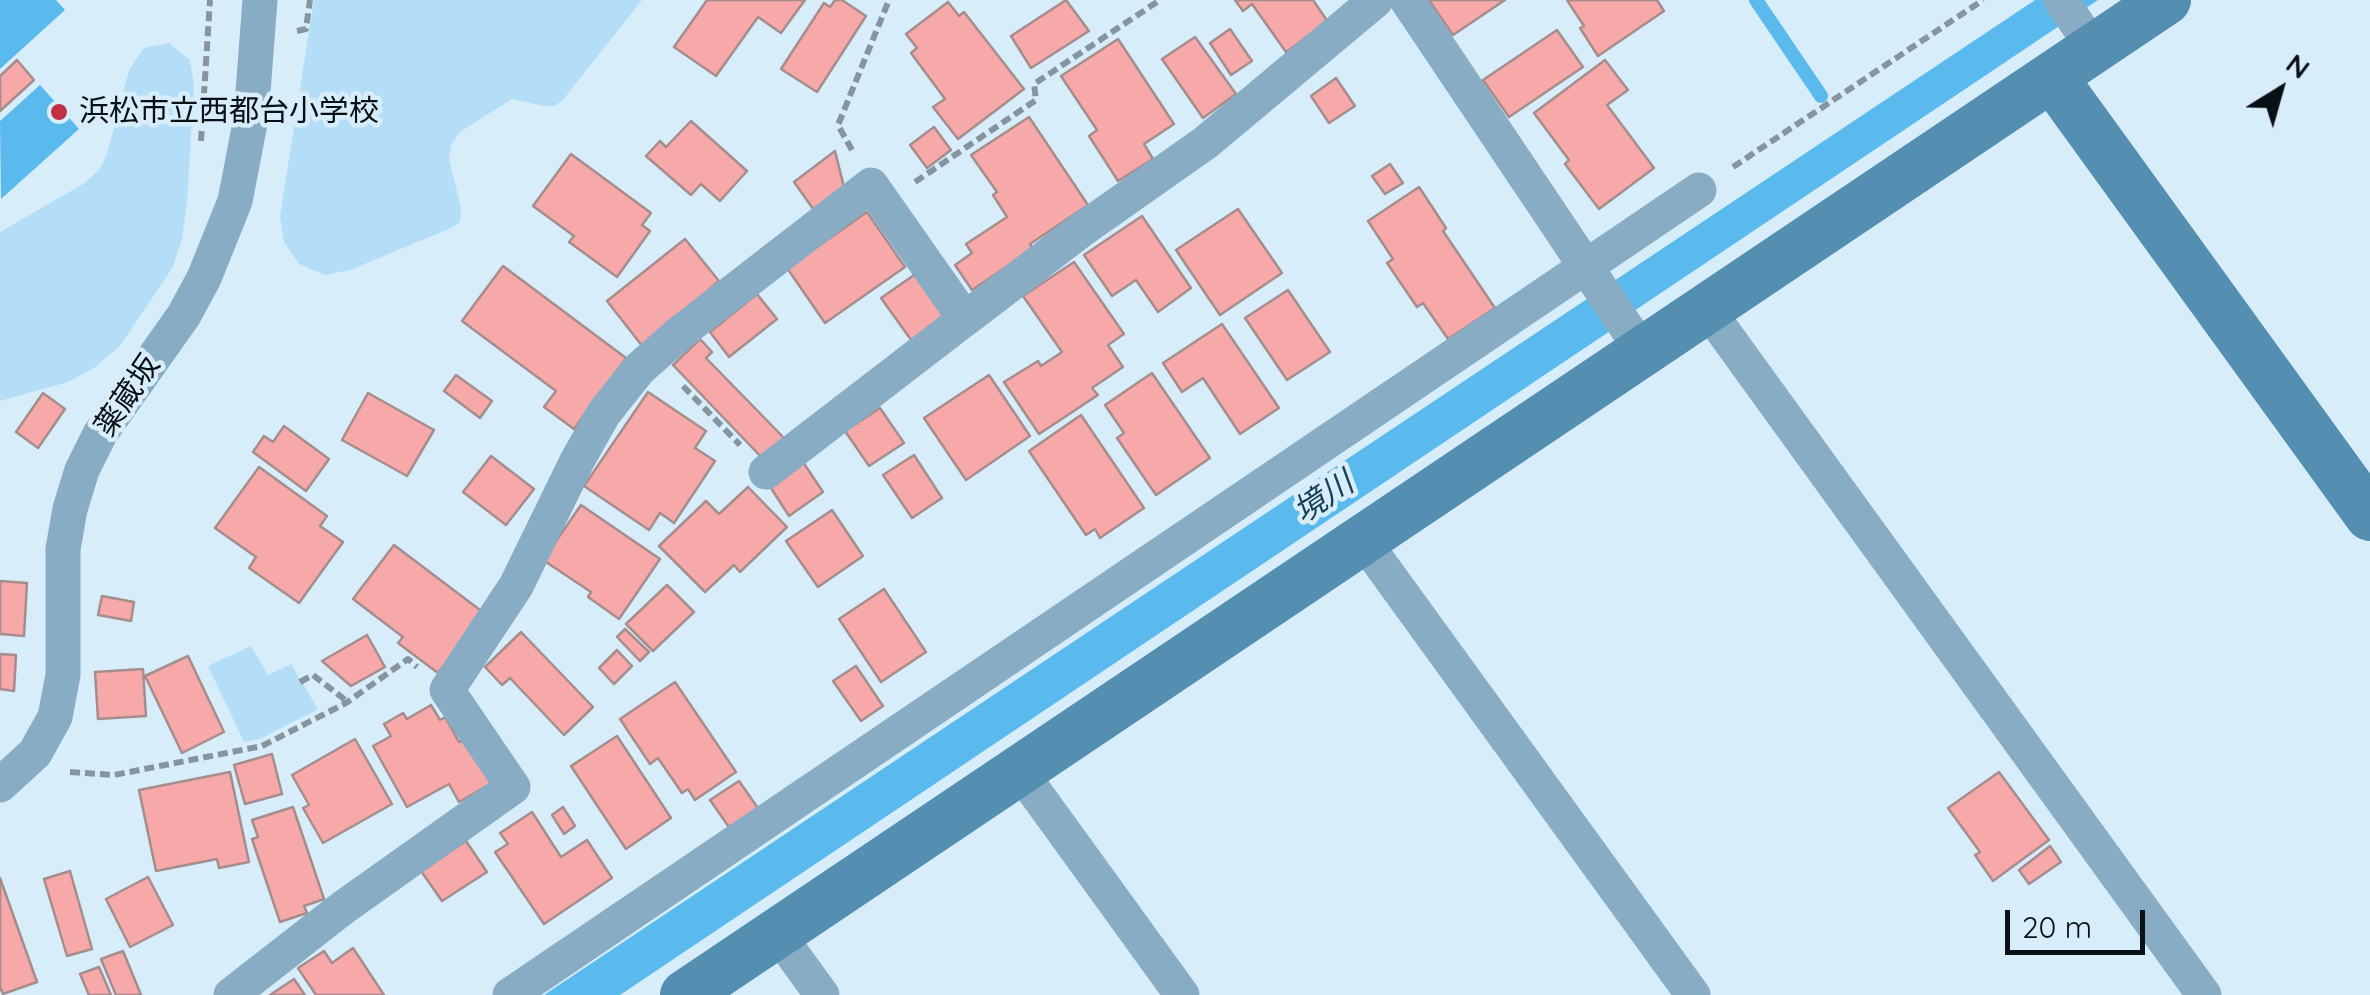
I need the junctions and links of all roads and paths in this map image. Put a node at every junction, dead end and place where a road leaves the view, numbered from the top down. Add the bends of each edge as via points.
1 (210, 0) edge
2 (260, 0) edge
3 (310, 0) edge
4 (889, 0) edge
5 (1160, 0) edge
6 (1376, 0) edge
7 (1407, 0) edge
8 (1983, 0) edge
9 (2166, 0) edge
10 (2078, 25) edge
11 (296, 31) dead end
12 (2052, 77) junction
13 (200, 158) dead end
14 (1699, 190) joint
15 (877, 194) junction
16 (1591, 274) junction
17 (1707, 309) junction
18 (965, 320) junction
19 (1635, 340) junction
20 (654, 356) junction
21 (766, 472) joint
22 (2370, 516) edge
23 (1363, 540) junction
24 (300, 682) dead end
25 (447, 690) junction
26 (348, 702) junction
27 (1019, 770) junction
28 (12, 773) edge
29 (777, 933) junction
30 (231, 995) edge
31 (510, 995) edge
32 (685, 995) edge
33 (822, 995) edge
34 (1182, 995) edge
35 (1693, 995) edge
36 (2204, 995) edge

1 - 13 path
2 - 28 street, 薬蔵坂 via 251,118 234,200 184,316 82,470 63,549 63,676 55,717 35,753
3 - 11 path via 306,29
4 - 15 path via 838,125
5 - 15 path via 1034,84 1036,100
6 - 18 street via 1205,143
7 - 16 street
8 - 14 path
9 - 10 street
10 - 12 street
12 - 17 street
12 - 22 street
14 - 16 street
15 - 18 street
15 - 20 street via 800,237
16 - 19 street
16 - 31 street
17 - 19 street
17 - 36 street
18 - 21 street
19 - 23 street
20 - 21 path
20 - 25 street via 604,413 516,586
23 - 27 street
23 - 35 street
24 - 26 path via 313,675
25 - 26 path via 408,659
25 - 30 street via 512,787
26 - 28 path via 262,746 114,775
27 - 29 street
27 - 34 street
29 - 32 street
29 - 33 street

